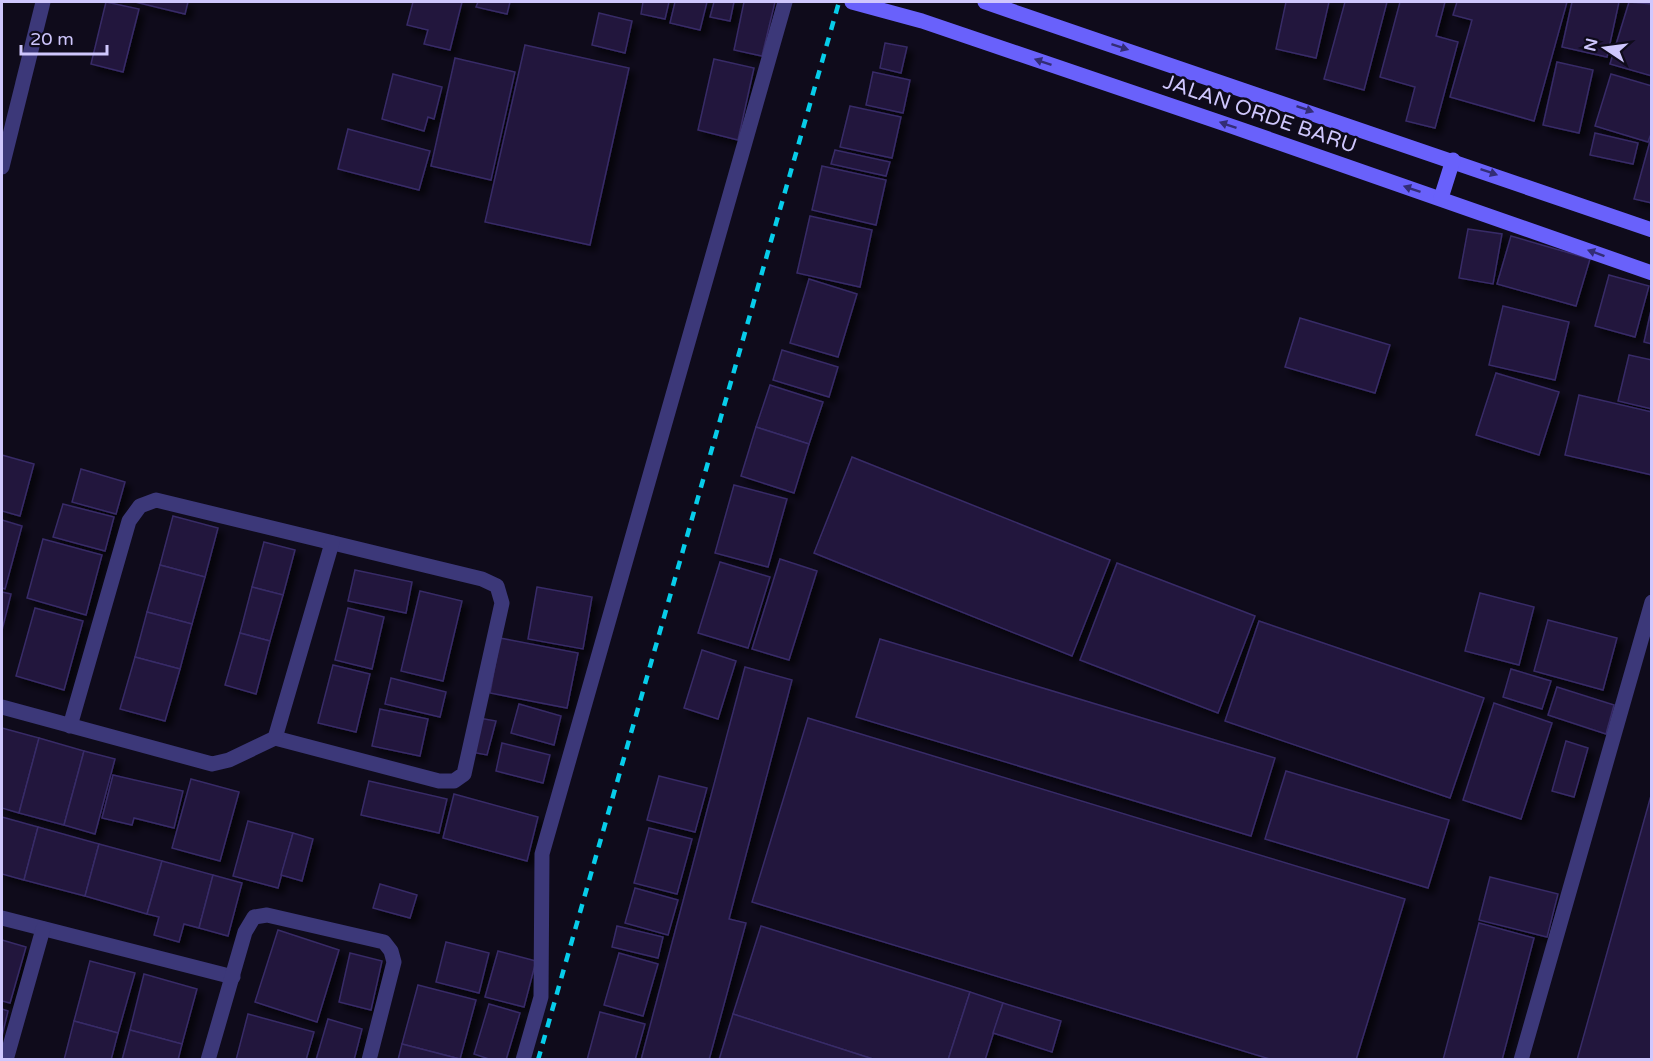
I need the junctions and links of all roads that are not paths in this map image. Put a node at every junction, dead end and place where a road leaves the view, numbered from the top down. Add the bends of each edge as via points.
1 (43, 2) edge
2 (785, 2) edge
3 (852, 2) edge
4 (985, 2) edge
5 (1453, 160) junction
6 (2, 167) edge
7 (1441, 198) junction
8 (1652, 230) edge
9 (1652, 273) edge
10 (332, 543) junction
11 (1652, 602) edge
12 (2, 707) edge
13 (70, 726) junction
14 (275, 738) junction
15 (2, 918) edge
16 (43, 929) junction
17 (233, 977) junction
18 (6, 1059) edge
19 (208, 1059) edge
20 (369, 1059) edge
21 (523, 1059) edge
22 (1521, 1059) edge

1 - 6 street
2 - 21 street via 542,854 541,997
7 -> 3 main road, JALAN ORDE BARU via 922,21
4 -> 5 main road, JALAN ORDE BARU
5 - 7 main road
5 -> 8 main road, JALAN ORDE BARU
9 -> 7 main road, JALAN ORDE BARU
10 - 13 street via 156,500 140,506 129,521
10 - 14 street
10 - 14 street via 497,586 502,603 464,774 454,781 439,781
11 - 22 street
12 - 13 street
13 - 14 street via 212,764
15 - 16 street
16 - 17 street
16 - 18 street
17 - 19 street
17 - 20 street via 245,932 254,917 267,915 384,942 394,962

